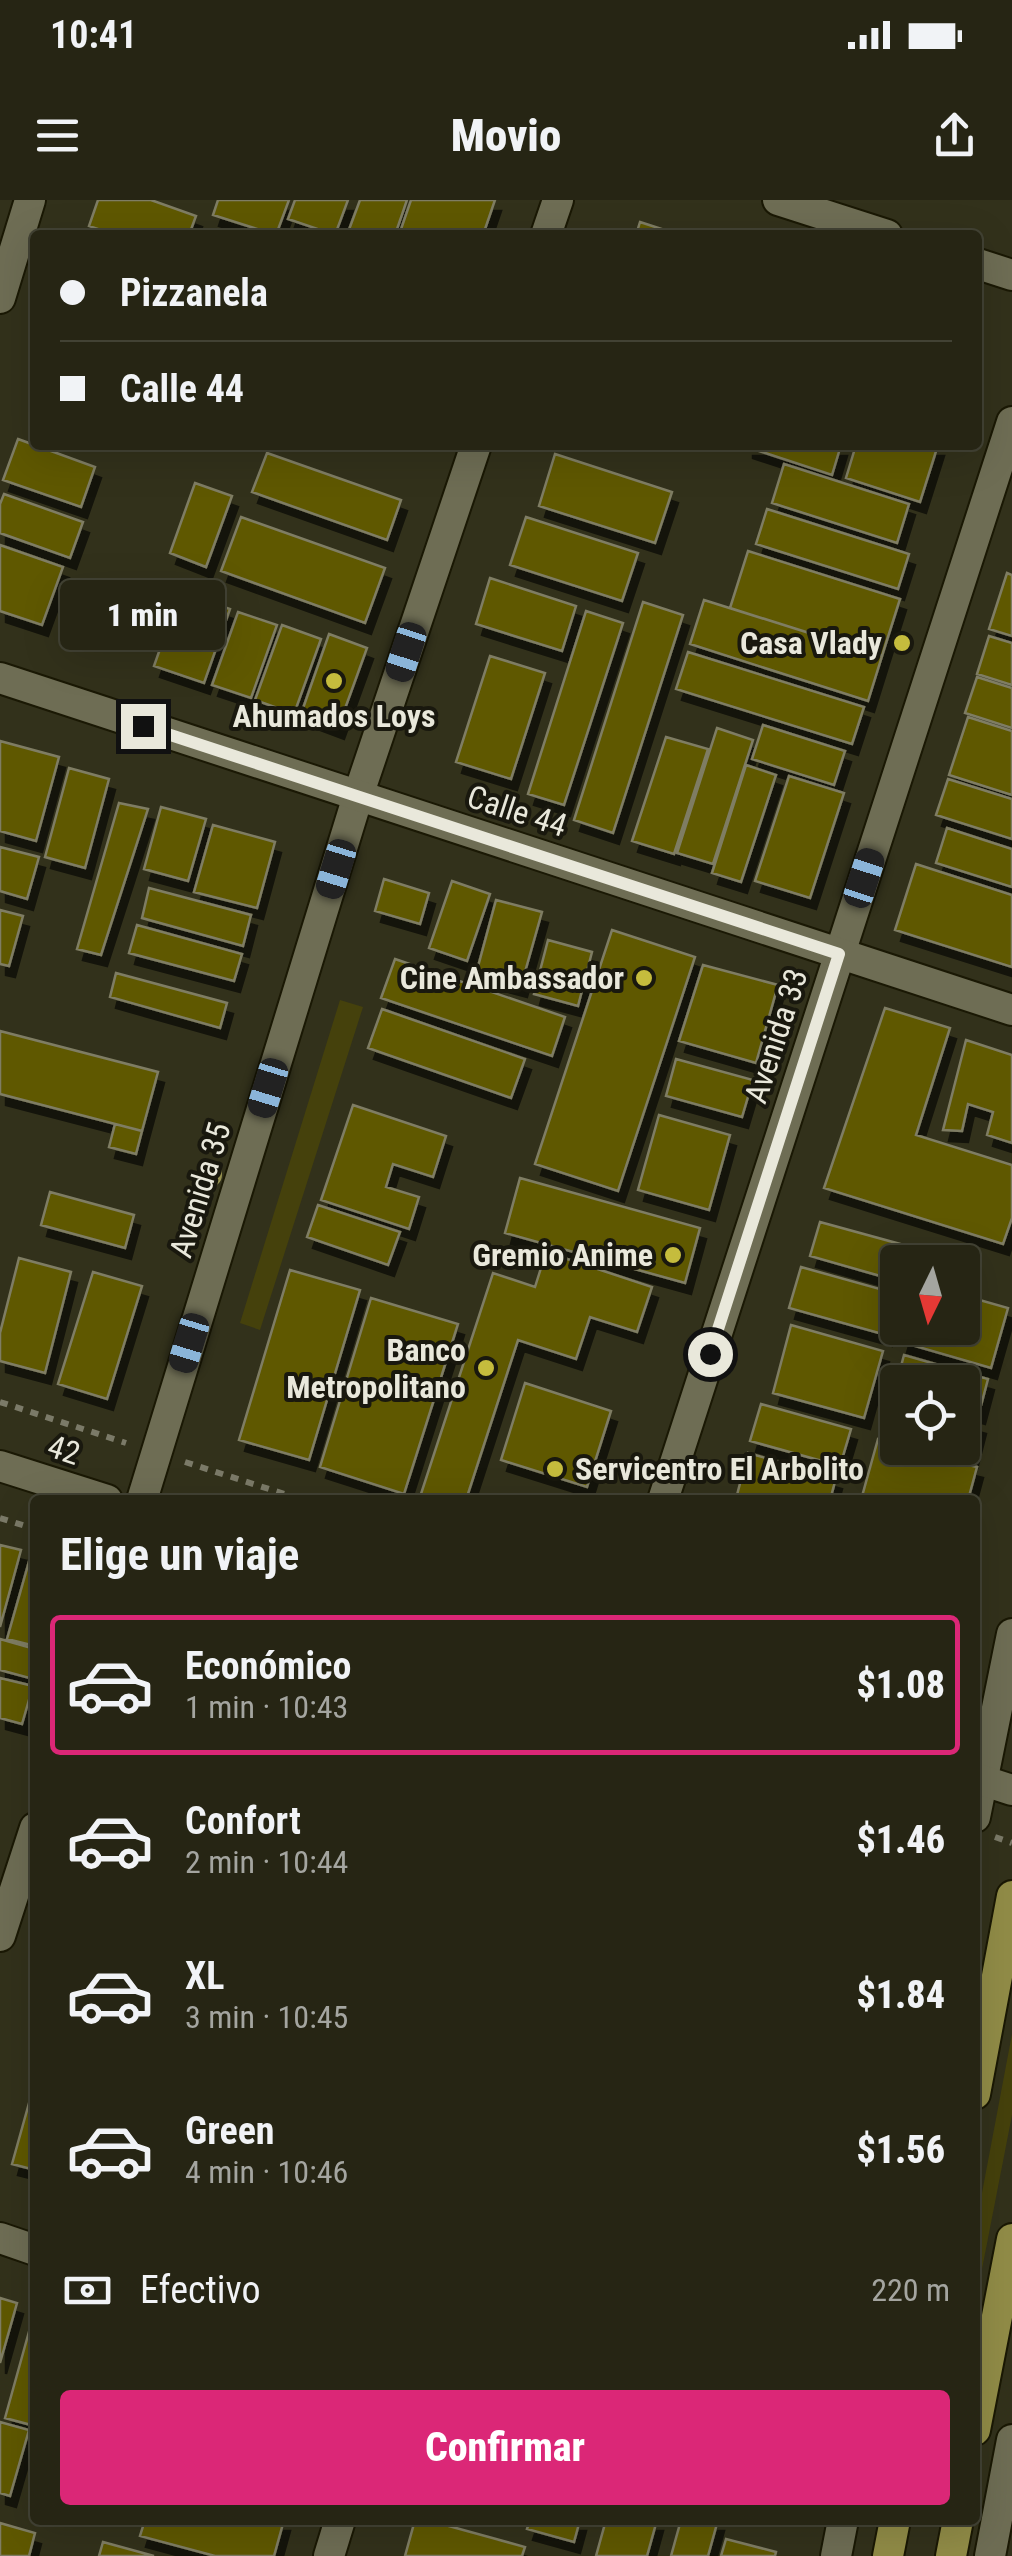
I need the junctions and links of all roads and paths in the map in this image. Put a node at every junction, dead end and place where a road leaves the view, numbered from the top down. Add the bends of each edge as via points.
1 (30, 200) edge
2 (558, 200) edge
3 (778, 200) edge
4 (548, 230) edge
5 (871, 230) edge
6 (982, 265) edge
7 (1012, 276) edge
8 (0, 298) edge
9 (1012, 422) edge
10 (474, 450) edge
11 (0, 678) edge
12 (358, 796) junction
13 (839, 954) junction
14 (1012, 1010) edge
15 (0, 1466) edge
16 (91, 1495) edge
17 (144, 1495) edge
18 (665, 1495) edge
19 (0, 1518) edge
20 (30, 1527) edge
21 (1012, 1634) edge
22 (980, 1770) edge
23 (980, 1780) edge
24 (1012, 1790) edge
25 (30, 1843) edge
26 (1012, 1896) edge
27 (0, 1936) edge
28 (980, 2067) edge
29 (0, 2238) edge
30 (1012, 2239) edge
31 (30, 2248) edge
32 (980, 2404) edge
33 (1012, 2440) edge
34 (338, 2525) edge
35 (843, 2525) edge
36 (894, 2525) edge
37 (955, 2536) edge
38 (998, 2549) edge
39 (328, 2556) edge
40 (836, 2556) edge
41 (888, 2556) edge

1 - 8 street
2 - 4 street
3 - 5 street
6 - 7 street
9 - 13 street, Avenida 33
10 - 12 street, Avenida 35
11 - 12 street, Calle 44
12 - 13 street, Calle 44
12 - 17 street, Avenida 35
13 - 14 street, Calle 44
13 - 18 street, Avenida 33
15 - 16 street, 42
19 - 20 path
21 - 22 street
23 - 24 street
25 - 27 street
26 - 28 main road
29 - 31 street
30 - 32 main road
33 - 38 street
34 - 39 street
35 - 40 street
36 - 41 main road
37 - 38 street

